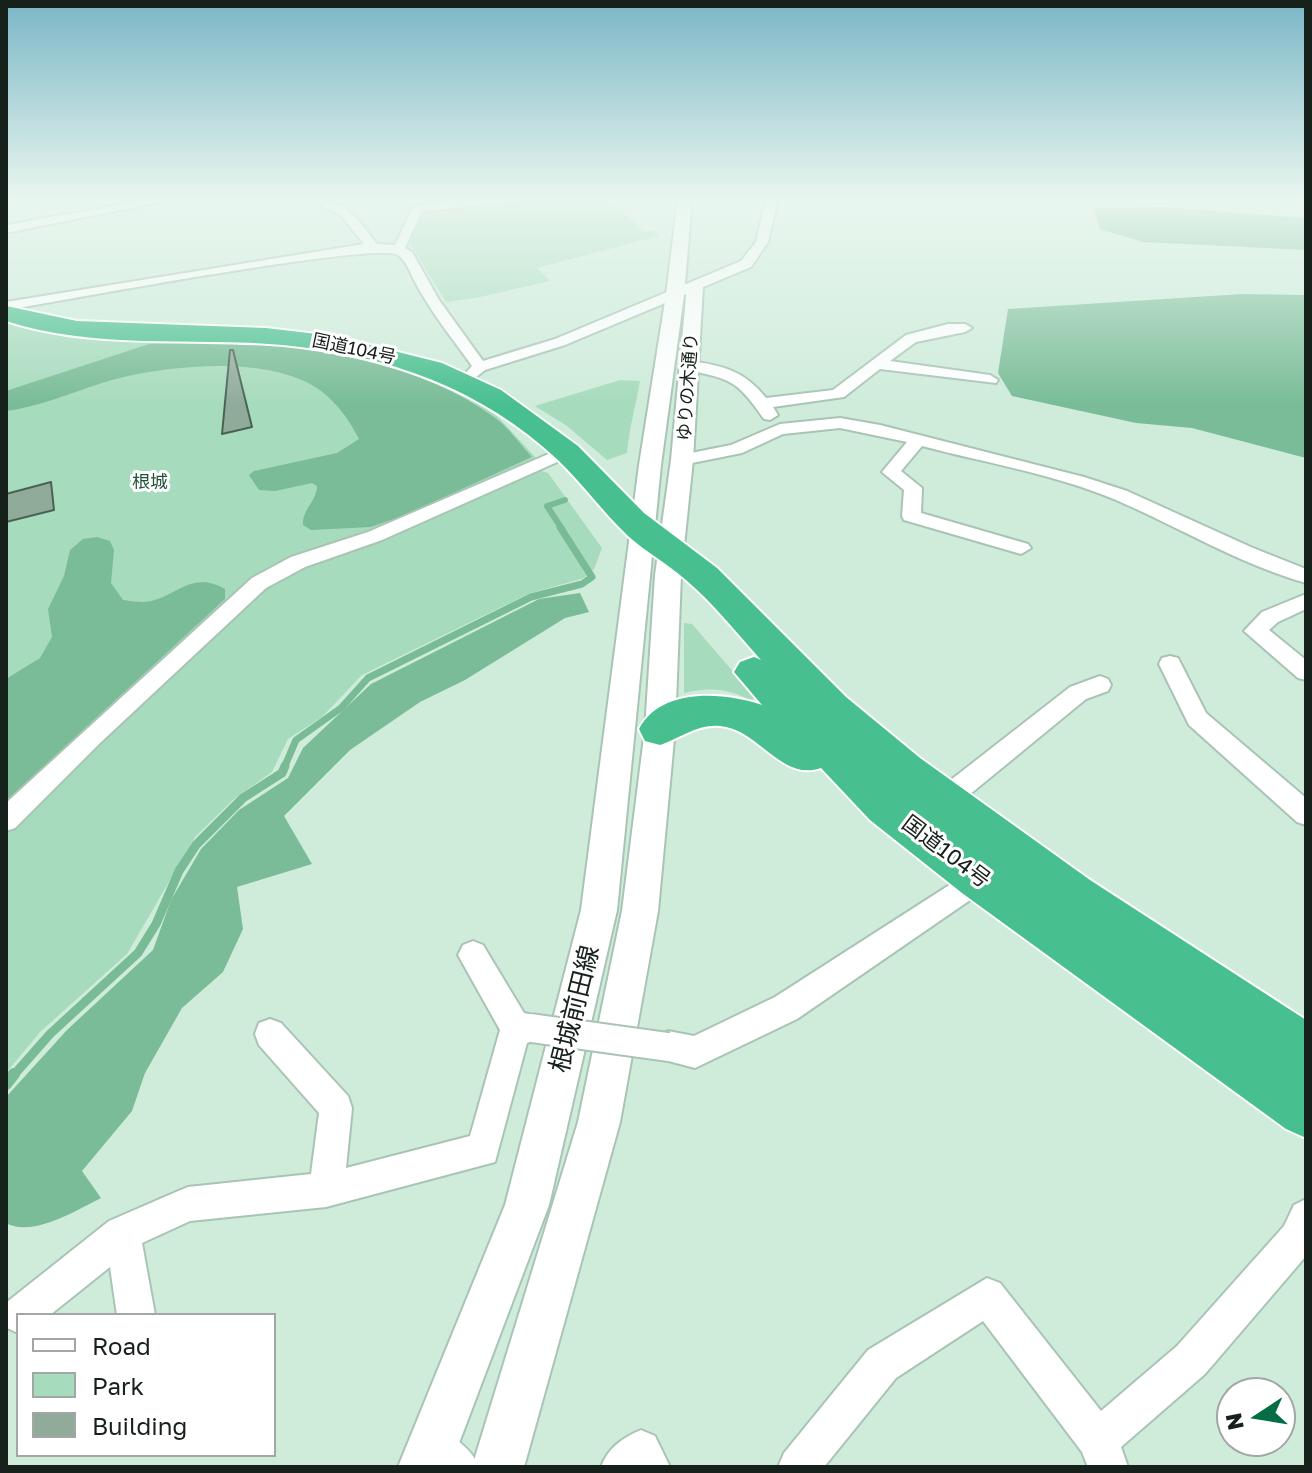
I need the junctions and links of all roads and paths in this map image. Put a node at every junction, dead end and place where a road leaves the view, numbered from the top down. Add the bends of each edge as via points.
1 (244, 268) edge
2 (414, 268) edge
3 (685, 268) edge
4 (689, 268) edge
5 (737, 268) edge
6 (685, 290) junction
7 (6, 306) edge
8 (6, 313) edge
9 (965, 328) dead end
10 (877, 364) junction
11 (689, 366) junction
12 (472, 375) junction
13 (990, 380) dead end
14 (763, 403) junction
15 (780, 429) junction
16 (916, 442) junction
17 (567, 451) junction
18 (682, 460) junction
19 (1021, 548) dead end
20 (661, 553) junction
21 (1306, 576) edge
22 (1306, 601) edge
23 (1170, 664) dead end
24 (1306, 672) edge
25 (1100, 685) dead end
26 (660, 729) junction
27 (943, 801) junction
28 (886, 807) junction
29 (1306, 814) edge
30 (6, 820) edge
31 (979, 878) junction
32 (473, 955) dead end
33 (524, 1028) junction
34 (270, 1034) dead end
35 (1306, 1052) edge
36 (1306, 1109) edge
37 (326, 1190) junction
38 (1306, 1217) edge
39 (122, 1234) junction
40 (23, 1313) edge
41 (136, 1313) edge
42 (1103, 1454) edge
43 (439, 1461) edge
44 (498, 1467) edge
45 (621, 1467) edge
46 (650, 1467) edge
47 (798, 1467) edge

1 - 7 street
2 - 12 street
3 - 6 street, ゆりの木通り
4 - 6 street, ゆりの木通り
5 - 6 street
6 - 11 street, ゆりの木通り
6 - 12 street
6 - 20 street, ゆりの木通り via 650,465
8 - 12 highway, 国道104号 via 111,332 281,336 338,343
9 - 10 street via 940,327 911,338
10 - 13 street
10 - 14 street via 838,394
11 - 14 street via 722,369 740,377
11 - 18 street, ゆりの木通り
12 - 17 highway, 国道104号
14 - 15 street
15 - 16 street via 840,423
15 - 18 street via 736,449
16 - 19 street via 891,472 913,488 911,516
16 - 21 street via 1120,495
17 - 20 highway, 国道104号
17 - 30 street via 259,583
18 - 20 street, ゆりの木通り
20 - 26 street, 根城前田線
20 - 27 highway, 国道104号 via 702,575 828,705
20 - 28 highway, 国道104号 via 756,675
20 - 43 street, 根城前田線 via 599,910 527,1205
22 - 24 street via 1270,617 1255,631
23 - 29 street via 1197,719
25 - 27 street via 1078,693
26 - 28 highway via 699,710 739,711
26 - 44 street, 根城前田線 via 640,911 599,1122
27 - 35 highway, 国道104号
28 - 31 highway, 国道104号
31 - 33 street, bridge via 786,1008 695,1052
31 - 36 highway, 国道104号
32 - 33 street
33 - 37 street via 483,1150
34 - 37 street via 336,1108
37 - 39 street via 188,1204
38 - 42 street via 1297,1239
39 - 40 street
39 - 41 street
42 - 47 street via 987,1296 882,1364
45 - 46 street via 641,1450

